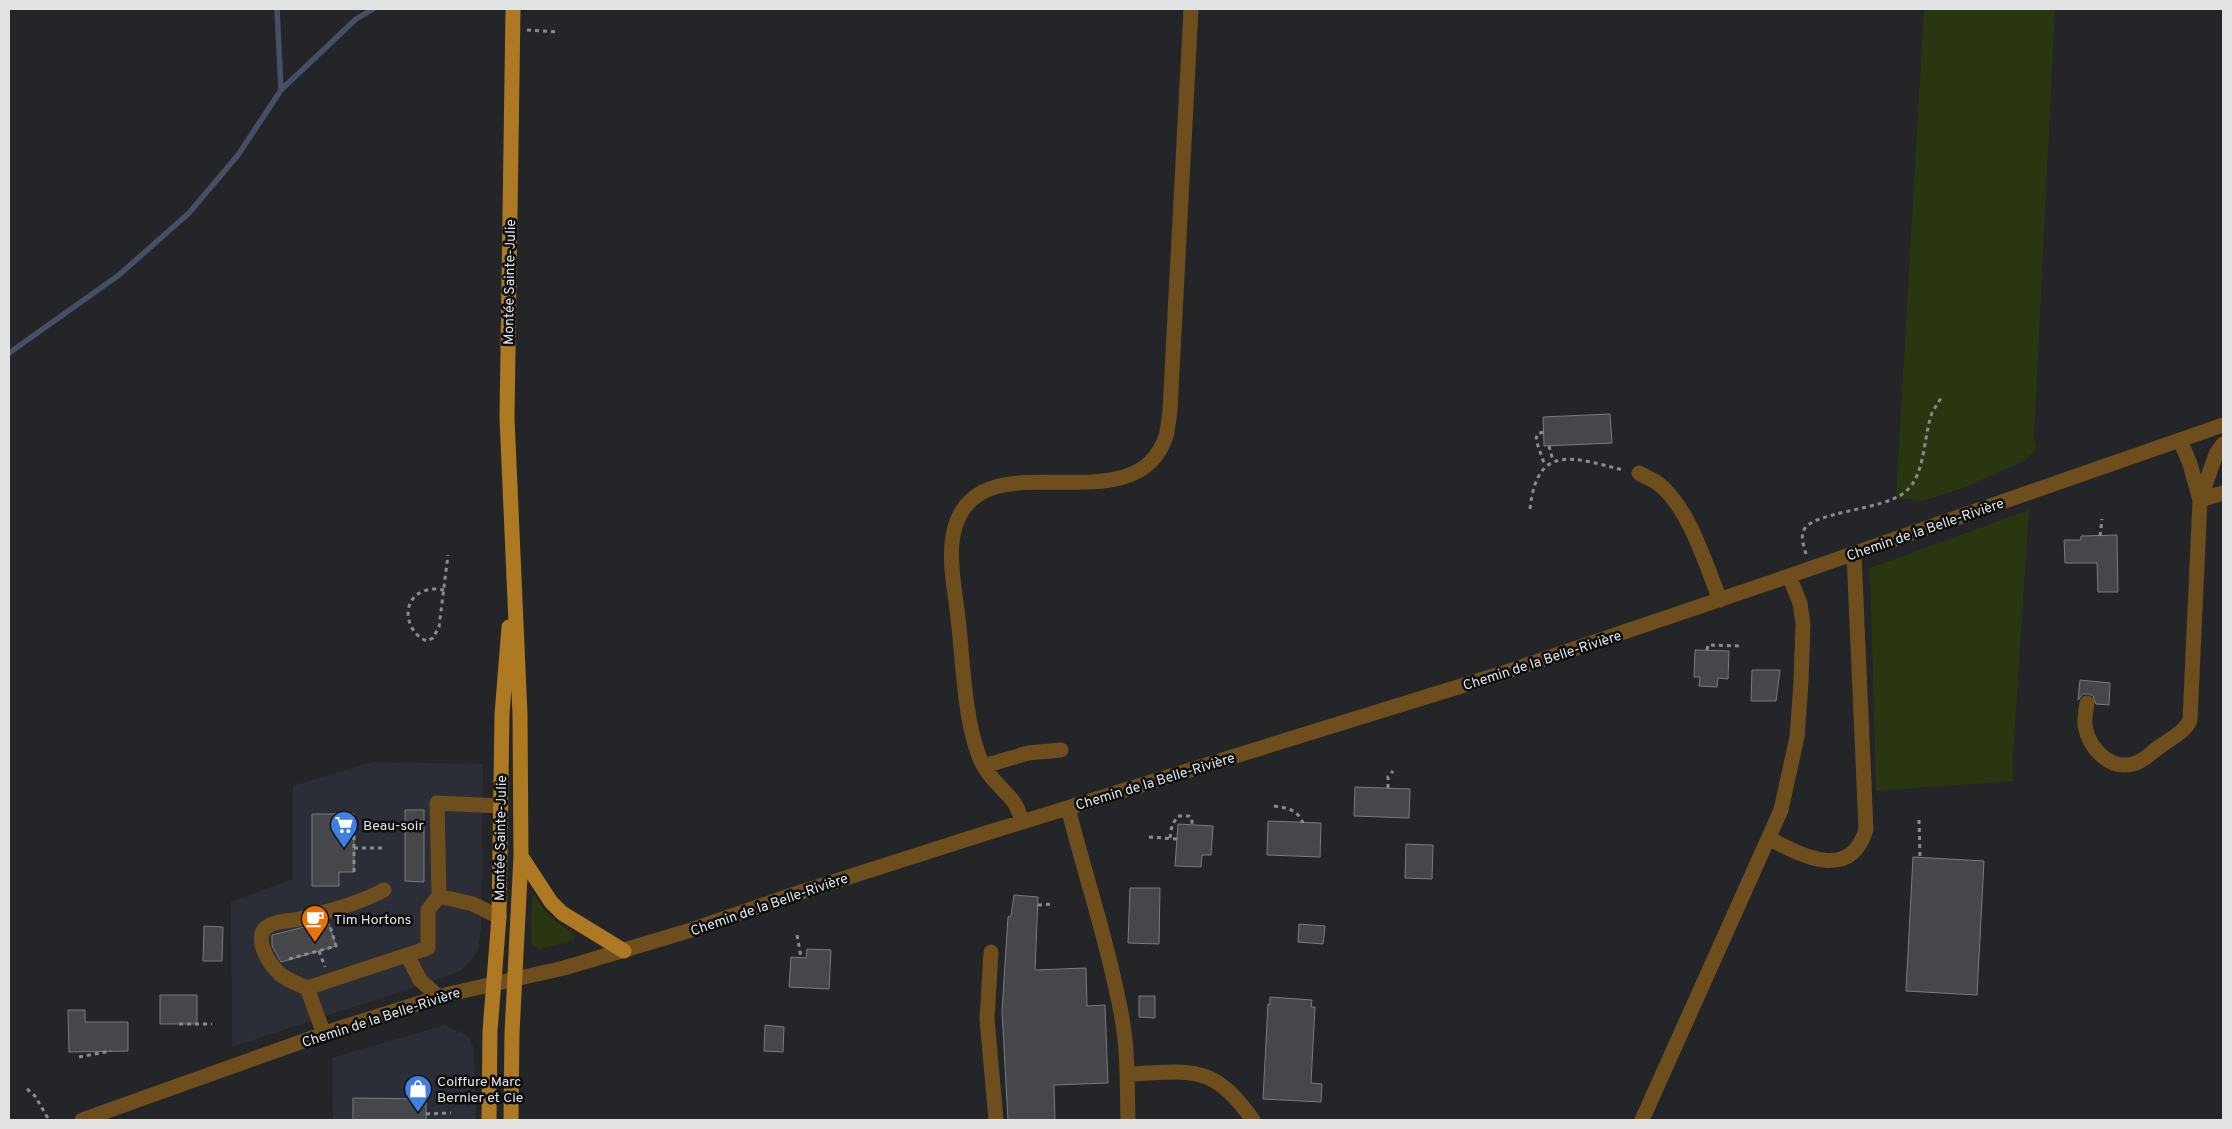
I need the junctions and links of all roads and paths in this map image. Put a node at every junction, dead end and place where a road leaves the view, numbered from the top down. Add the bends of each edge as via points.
1 (512, 9) edge
2 (1191, 9) edge
3 (512, 29) junction
4 (559, 32) dead end
5 (1942, 396) dead end
6 (2220, 426) edge
7 (1543, 432) dead end
8 (2180, 440) junction
9 (2222, 444) edge
10 (1549, 446) dead end
11 (1554, 461) junction
12 (1545, 466) junction
13 (1639, 474) joint
14 (2223, 493) edge
15 (2200, 500) junction
16 (1530, 509) dead end
17 (2102, 520) dead end
18 (2100, 536) dead end
19 (1854, 554) junction
20 (448, 555) dead end
21 (514, 556) junction
22 (1810, 569) junction
23 (1790, 576) junction
24 (444, 590) junction
25 (1720, 600) junction
26 (1742, 646) dead end
27 (1707, 650) dead end
28 (2087, 703) dead end
29 (1061, 750) dead end
30 (984, 766) junction
31 (1393, 771) dead end
32 (1388, 788) dead end
33 (501, 806) junction
34 (1274, 806) dead end
35 (1068, 808) junction
36 (354, 820) dead end
37 (1919, 820) dead end
38 (1022, 822) junction
39 (1303, 823) dead end
40 (1192, 825) dead end
41 (1149, 837) dead end
42 (1170, 838) junction
43 (1177, 838) dead end
44 (1770, 839) junction
45 (354, 848) junction
46 (385, 848) dead end
47 (521, 856) junction
48 (1920, 857) dead end
49 (354, 872) dead end
50 (384, 890) dead end
51 (439, 896) junction
52 (1053, 904) dead end
53 (1038, 905) dead end
54 (327, 917) dead end
55 (499, 917) junction
56 (797, 935) dead end
57 (624, 950) junction
58 (991, 952) dead end
59 (407, 955) junction
60 (801, 958) dead end
61 (284, 961) dead end
62 (516, 980) junction
63 (494, 983) junction
64 (307, 988) junction
65 (438, 997) junction
66 (179, 1024) dead end
67 (212, 1024) dead end
68 (324, 1034) junction
69 (111, 1051) dead end
70 (79, 1057) dead end
71 (1127, 1074) junction
72 (27, 1090) dead end
73 (451, 1113) dead end
74 (426, 1114) dead end
75 (49, 1120) edge
76 (82, 1120) edge
77 (489, 1120) edge
78 (511, 1120) edge
79 (996, 1120) edge
80 (1128, 1120) edge
81 (1253, 1120) edge
82 (1642, 1120) edge

1 - 3 main road, Montée Sainte-Julie
2 - 30 street via 1166,436 1141,469 1112,480 990,487 969,502 955,526 953,567 968,706
3 - 4 path
3 - 21 main road, Montée Sainte-Julie via 508,418
5 - 22 path via 1933,412 1916,477 1905,492 1872,508 1826,515 1809,523 1802,541
6 - 8 street, Chemin de la Belle-Rivière
6 - 9 street
7 - 12 path via 1537,434 1536,440
8 - 15 street
8 - 19 street, Chemin de la Belle-Rivière
9 - 15 street
10 - 11 path
11 - 12 path
11 - 13 path via 1569,459
12 - 16 path via 1534,486
13 - 25 street via 1656,482 1676,503
14 - 15 street
15 - 28 street via 2190,720 2186,728 2139,761 2123,765 2113,763 2098,754 2086,730
17 - 18 path
19 - 22 street, Chemin de la Belle-Rivière
19 - 44 street via 1866,829 1861,844 1844,859 1806,856
20 - 24 path
21 - 33 main road, Montée Sainte-Julie via 502,714
21 - 47 main road, Montée Sainte-Julie
22 - 23 street, Chemin de la Belle-Rivière
23 - 25 street, Chemin de la Belle-Rivière
23 - 44 street via 1800,603 1803,624 1797,737 1781,810
24 - 24 path via 440,627 433,638 427,641 418,638 409,620 409,604 424,591
25 - 35 street, Chemin de la Belle-Rivière via 1500,674
26 - 27 path via 1708,645
29 - 30 street via 1028,753
30 - 38 street via 990,778 1013,801
31 - 32 path via 1388,777
33 - 51 street via 437,803
33 - 55 main road, Montée Sainte-Julie
34 - 39 path via 1294,810
35 - 38 street, Chemin de la Belle-Rivière
35 - 71 street via 1109,958 1122,1019
36 - 45 path
37 - 48 path
38 - 57 street, Chemin de la Belle-Rivière
40 - 42 path via 1189,816 1178,816 1172,825
41 - 42 path
42 - 43 path
44 - 82 street
45 - 46 path
45 - 49 path
47 - 57 main road via 551,902 562,913
47 - 62 main road, Montée Sainte-Julie
50 - 64 street via 368,898 264,929 261,938 272,967 282,976
51 - 55 street via 473,904
51 - 59 street via 428,910 428,948
52 - 53 path
54 - 61 path via 336,946
55 - 63 main road, Montée Sainte-Julie
56 - 60 path
57 - 62 street, Chemin de la Belle-Rivière
58 - 79 street via 987,1019
59 - 64 street
59 - 65 street via 420,980
62 - 63 street, Chemin de la Belle-Rivière
62 - 78 main road, Montée Sainte-Julie
63 - 65 street, Chemin de la Belle-Rivière
63 - 77 main road, Montée Sainte-Julie
64 - 68 street
65 - 68 street, Chemin de la Belle-Rivière
66 - 67 path
68 - 76 street, Chemin de la Belle-Rivière
69 - 70 path
71 - 80 street
71 - 81 street via 1201,1073 1223,1085
72 - 75 path via 35,1096
73 - 74 path

